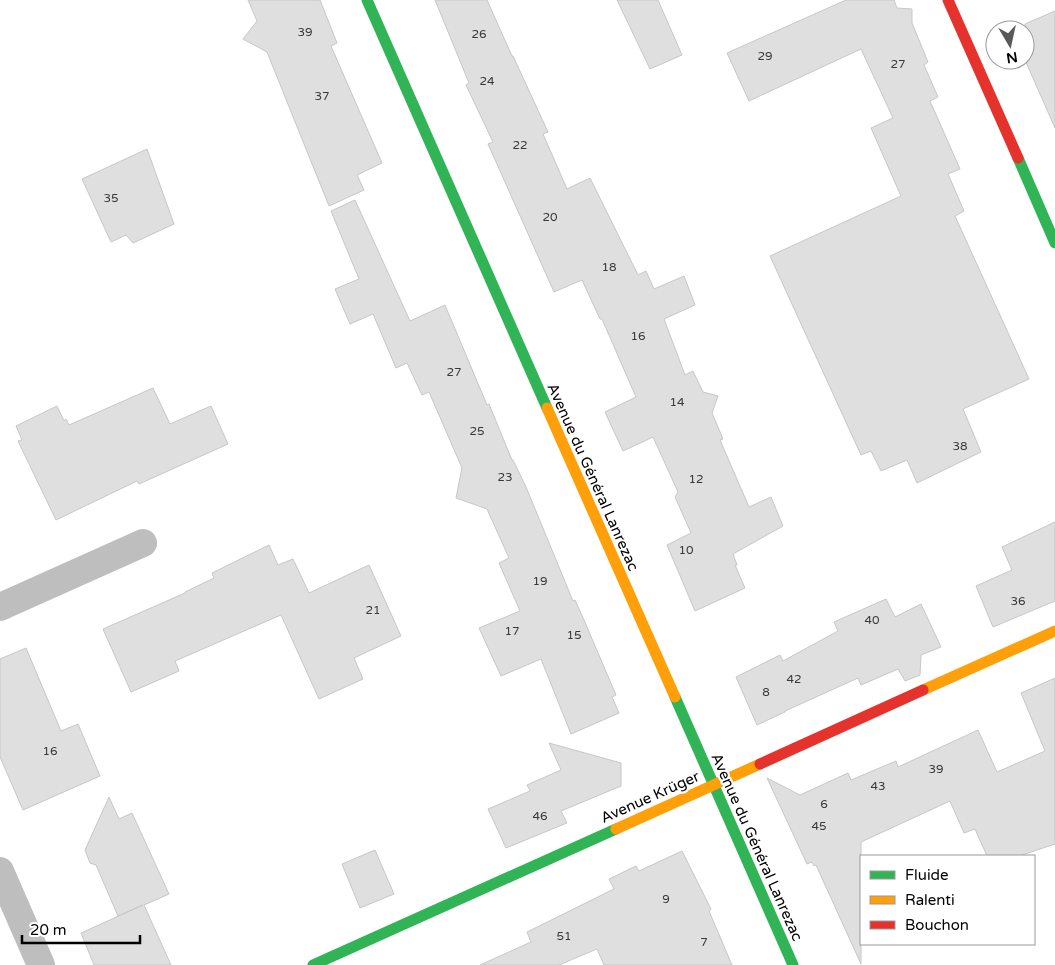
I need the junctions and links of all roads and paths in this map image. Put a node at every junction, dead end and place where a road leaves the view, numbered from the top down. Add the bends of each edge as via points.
1 (367, 0) edge
2 (948, 0) edge
3 (1055, 243) edge
4 (143, 543) dead end
5 (0, 607) edge
6 (1055, 631) edge
7 (713, 785) junction
8 (0, 871) edge
9 (41, 965) edge
10 (313, 965) edge
11 (793, 965) edge

1 - 7 street, Avenue du Général Lanrezac
2 - 3 street
4 - 5 street
6 - 7 street, Avenue Krüger
7 - 10 street, Avenue Krüger
7 - 11 street, Avenue du Général Lanrezac
8 - 9 street

